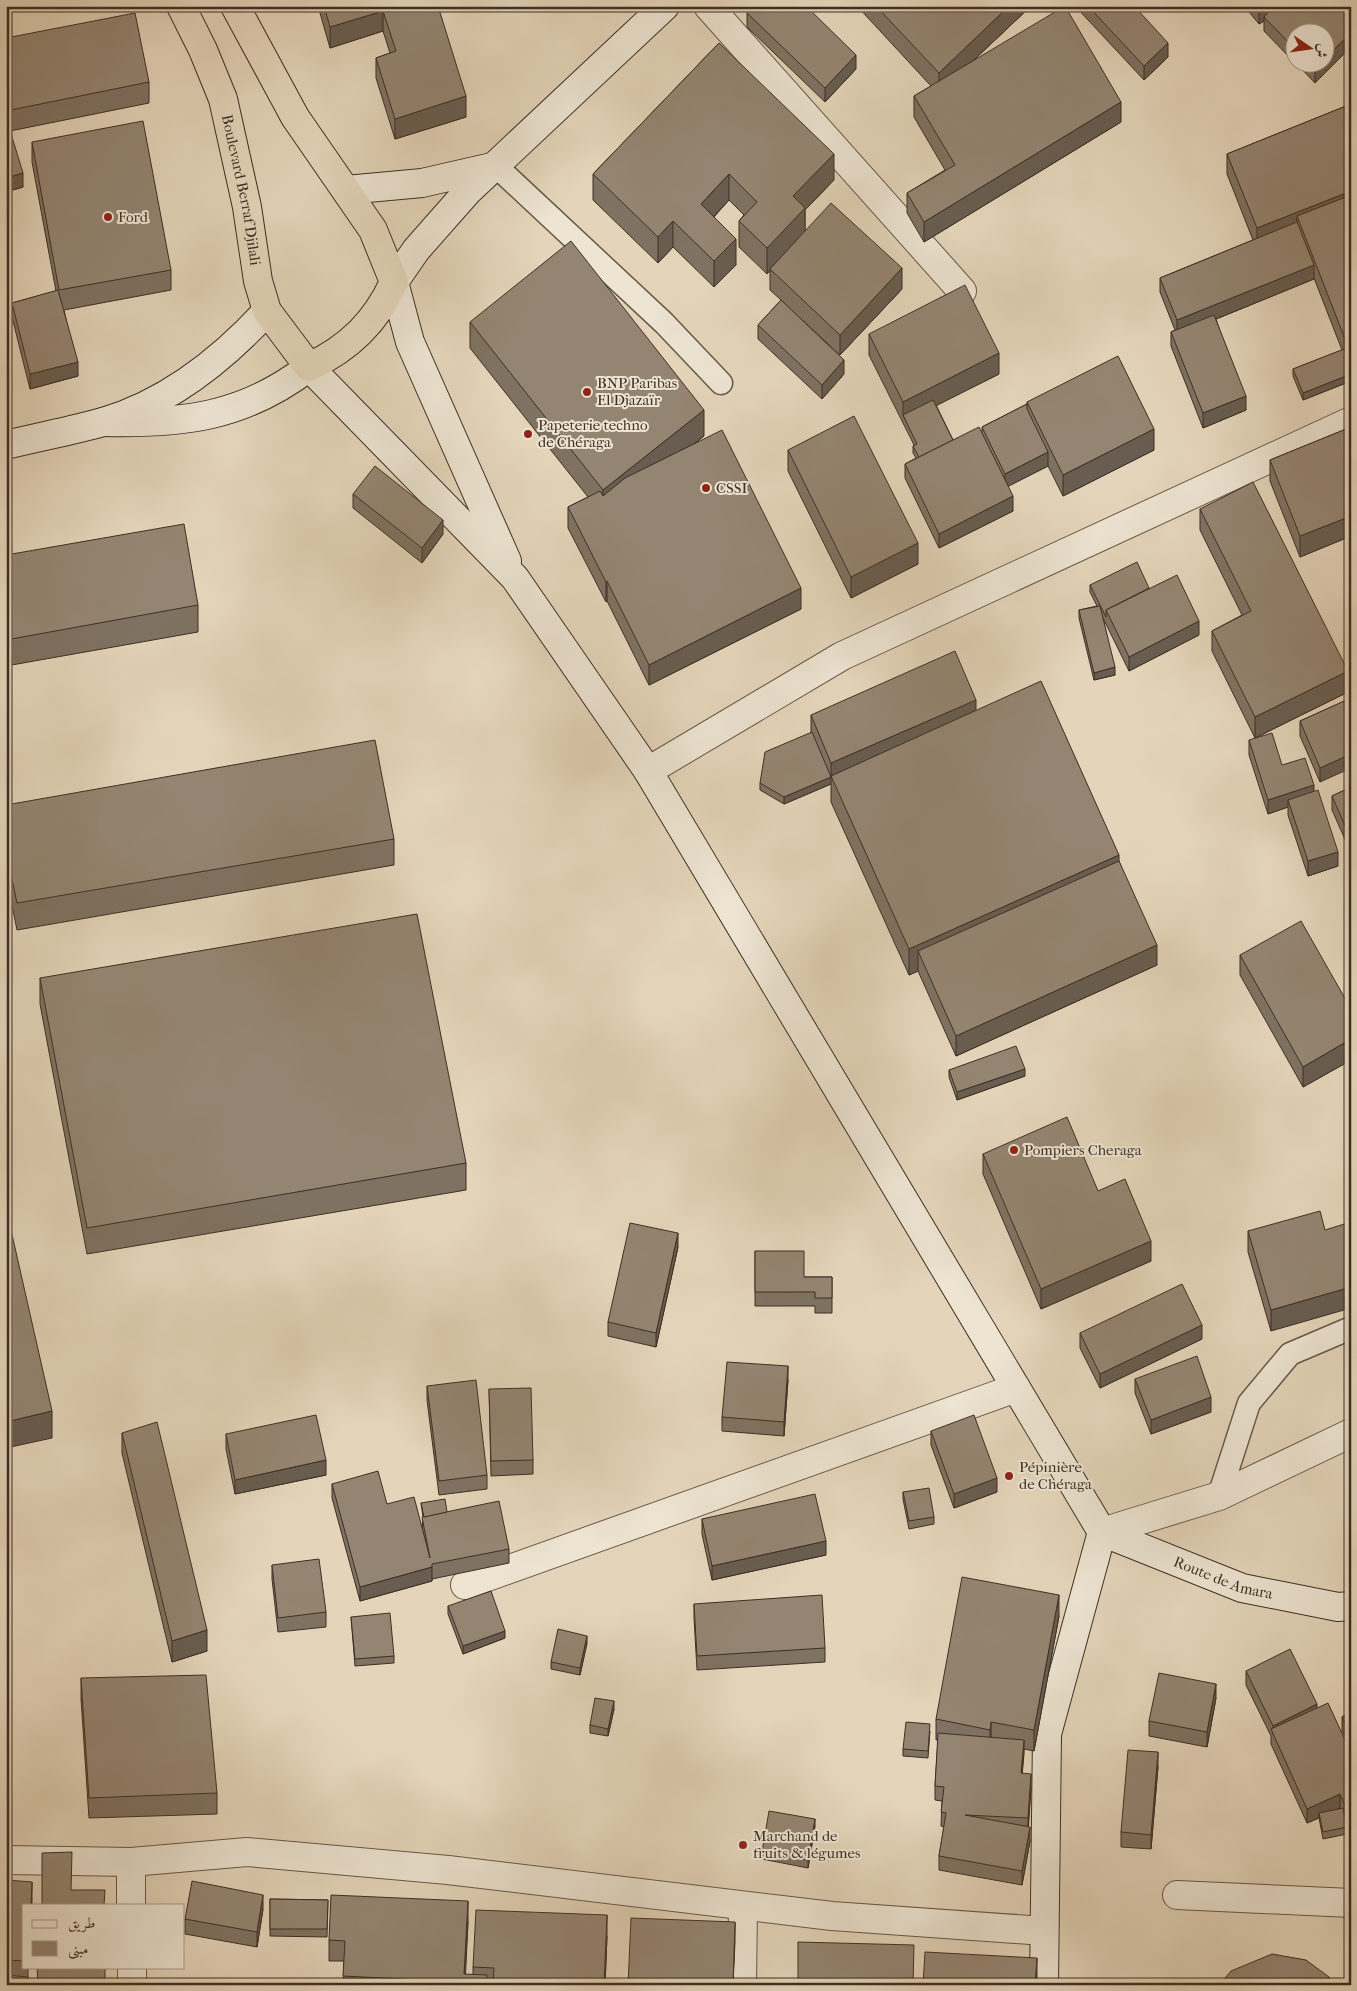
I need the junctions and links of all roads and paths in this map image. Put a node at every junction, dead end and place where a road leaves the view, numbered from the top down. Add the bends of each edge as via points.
1 (181, 6) edge
2 (235, 6) edge
3 (664, 6) edge
4 (708, 6) edge
5 (496, 166) junction
6 (346, 190) junction
7 (394, 282) junction
8 (962, 291) edge
9 (267, 311) junction
10 (309, 367) junction
11 (721, 382) dead end
12 (1351, 421) edge
13 (103, 422) junction
14 (6, 444) edge
15 (515, 578) junction
16 (648, 771) junction
17 (1351, 1328) edge
18 (1016, 1388) junction
19 (1351, 1433) edge
20 (1219, 1496) junction
21 (1102, 1532) junction
22 (464, 1586) dead end
23 (1351, 1606) edge
24 (6, 1860) edge
25 (131, 1862) junction
26 (1177, 1895) dead end
27 (1351, 1903) edge
28 (131, 1904) edge
29 (744, 1906) junction
30 (1044, 1931) junction
31 (132, 1968) edge
32 (132, 1985) edge
33 (742, 1985) edge
34 (1044, 1985) edge

1 - 9 highway, Boulevard Berraf Djilali via 223,98 241,174 258,281
2 - 6 highway via 295,117
3 - 5 street
4 - 8 street
5 - 6 street via 422,183
5 - 7 street via 440,220
5 - 11 lane via 664,323
6 - 7 highway via 373,230
7 - 10 highway via 384,304 352,342
7 - 15 street via 410,342
9 - 10 highway, Boulevard Berraf Djilali
9 - 13 street via 220,358 193,378 157,400
10 - 13 street via 266,396 215,414 159,422
10 - 15 street
12 - 16 street via 842,656
13 - 14 street
15 - 16 street
16 - 18 street
17 - 20 lane via 1290,1354 1249,1403
18 - 21 street
18 - 22 street
19 - 20 street
20 - 21 street
21 - 23 street, Route de Amara via 1242,1588 1338,1607
21 - 30 street via 1047,1734
24 - 25 street
25 - 28 street
25 - 29 street via 247,1852 448,1870
26 - 27 street
29 - 30 street via 832,1916
29 - 33 street
30 - 34 street
31 - 32 street

